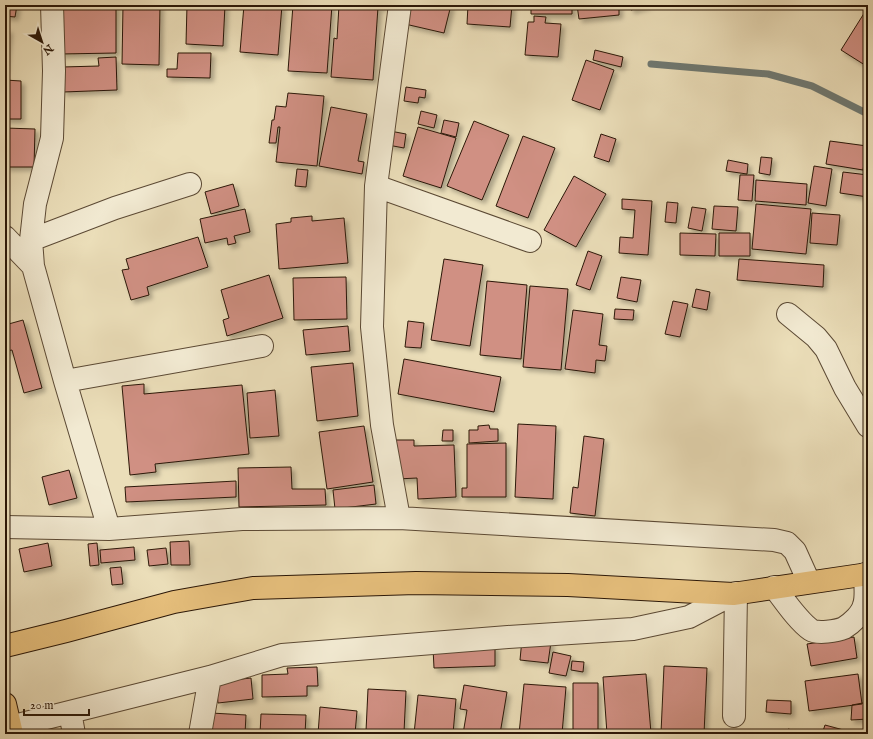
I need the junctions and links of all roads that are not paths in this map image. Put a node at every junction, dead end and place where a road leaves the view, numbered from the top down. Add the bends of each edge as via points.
1 (52, 5) edge
2 (400, 5) edge
3 (190, 184) dead end
4 (376, 186) junction
5 (5, 237) edge
6 (31, 240) junction
7 (530, 240) dead end
8 (33, 266) junction
9 (788, 314) dead end
10 (262, 346) dead end
11 (65, 381) junction
12 (868, 426) edge
13 (399, 518) junction
14 (5, 527) edge
15 (109, 529) junction
16 (867, 574) edge
17 (809, 582) junction
18 (774, 587) junction
19 (734, 594) junction
20 (5, 646) edge
21 (210, 677) junction
22 (5, 704) edge
23 (70, 712) junction
24 (734, 716) dead end
25 (11, 730) edge
26 (74, 734) edge
27 (200, 734) edge

1 - 6 street via 52,138 35,204
2 - 4 street
3 - 6 street via 115,208
4 - 7 street
4 - 13 street via 372,327 382,425
5 - 8 street
6 - 8 street
8 - 11 street
9 - 12 street via 816,337 826,349
10 - 11 street
11 - 15 street
13 - 15 street via 242,519
13 - 17 street via 774,540 787,543 795,551
14 - 15 street
16 - 17 main road
16 - 18 street via 864,605 860,613 843,628 823,632 812,631 804,624
17 - 18 main road
18 - 19 main road
19 - 20 main road via 553,585 416,583 253,588 174,602
19 - 21 street via 689,616 633,629 282,655
19 - 24 street
21 - 23 street
21 - 27 street
22 - 25 main road
23 - 25 street
23 - 26 street

